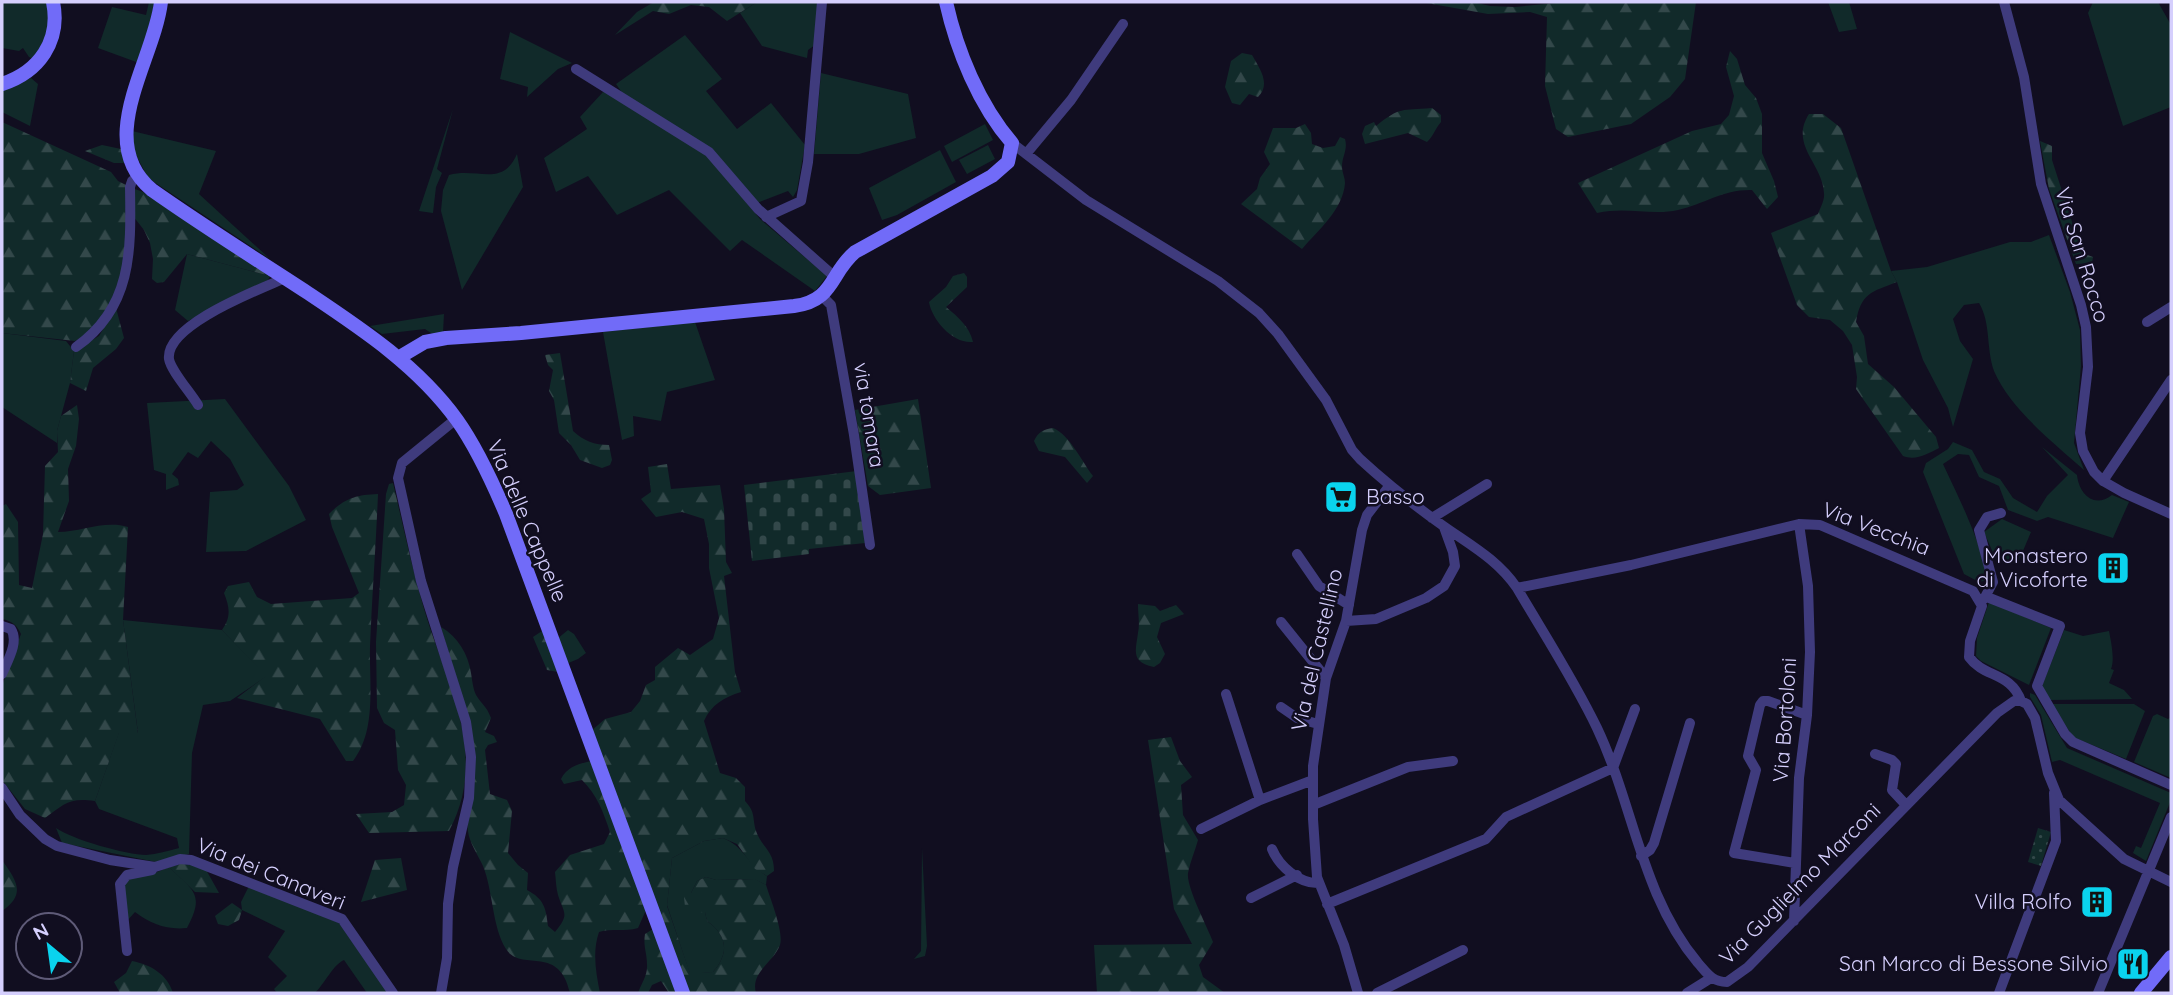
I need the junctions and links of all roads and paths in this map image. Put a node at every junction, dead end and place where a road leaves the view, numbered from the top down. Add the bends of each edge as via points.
1 (53, 2) edge
2 (161, 2) edge
3 (822, 2) edge
4 (946, 2) edge
5 (2004, 2) edge
6 (1123, 24) dead end
7 (576, 69) dead end
8 (2, 84) edge
9 (1012, 143) junction
10 (1026, 154) junction
11 (139, 175) junction
12 (766, 217) junction
13 (285, 278) junction
14 (836, 278) junction
15 (822, 296) junction
16 (2171, 307) edge
17 (2147, 322) dead end
18 (76, 347) dead end
19 (398, 358) junction
20 (2171, 380) edge
21 (198, 405) dead end
22 (456, 419) junction
23 (2103, 481) junction
24 (1388, 483) junction
25 (1487, 484) dead end
26 (2001, 513) dead end
27 (2171, 514) edge
28 (1432, 518) junction
29 (1799, 524) junction
30 (1444, 527) junction
31 (870, 545) dead end
32 (1297, 554) dead end
33 (1517, 588) junction
34 (1984, 599) junction
35 (1349, 605) junction
36 (1346, 621) junction
37 (1281, 622) dead end
38 (2, 626) edge
39 (2, 674) edge
40 (1326, 678) junction
41 (2038, 686) junction
42 (1226, 694) dead end
43 (2021, 701) junction
44 (1281, 707) dead end
45 (1635, 709) dead end
46 (1807, 715) junction
47 (1690, 723) dead end
48 (1318, 724) junction
49 (1875, 754) dead end
50 (1453, 761) dead end
51 (1613, 768) junction
52 (1313, 780) junction
53 (2171, 785) edge
54 (2, 788) edge
55 (2054, 792) junction
56 (1260, 800) junction
57 (1313, 805) junction
58 (1906, 805) junction
59 (2171, 817) edge
60 (1201, 829) dead end
61 (1272, 849) dead end
62 (1642, 856) junction
63 (1796, 863) junction
64 (155, 867) junction
65 (2148, 871) junction
66 (1297, 875) junction
67 (2171, 882) edge
68 (1319, 883) junction
69 (1251, 898) dead end
70 (1327, 904) junction
71 (1794, 921) junction
72 (1463, 950) dead end
73 (127, 951) dead end
74 (2171, 957) edge
75 (2160, 970) junction
76 (1711, 978) junction
77 (1733, 980) junction
78 (2101, 992) edge
79 (393, 993) edge
80 (441, 993) edge
81 (683, 993) edge
82 (1358, 993) edge
83 (1377, 993) edge
84 (1687, 993) edge
85 (1733, 993) edge
86 (1999, 993) edge
87 (2141, 993) edge
88 (2158, 993) edge

1 - 8 main road via 54,33 46,53 29,70
2 - 11 main road, Via delle Cappelle via 127,124 127,147
3 - 12 street via 801,201
4 - 9 main road via 987,108
5 - 23 street, Via San Rocco via 2024,78 2041,184 2086,327 2088,367 2080,433 2083,451
6 - 10 street via 1071,100
7 - 12 street via 709,152
9 - 10 street, Via Guglielmo Marconi
9 - 14 main road via 1008,162 992,176 855,252
10 - 24 street, Via Guglielmo Marconi via 1086,200 1218,281 1259,313 1326,400 1352,450
11 - 13 main road, Via delle Cappelle via 152,190
11 - 18 street via 130,187 131,242 125,279 98,329
12 - 14 street
13 - 19 main road, Via delle Cappelle
13 - 21 street via 189,326 173,341 171,364
14 - 15 main road
15 - 19 main road via 794,306 446,338 425,342
15 - 31 street, via tomara via 831,305
16 - 17 street
19 - 22 main road, Via delle Cappelle
20 - 23 street
22 - 80 street via 402,463 398,478 421,581 466,722 471,757 470,789 451,879
22 - 81 main road, Via delle Cappelle via 506,514
23 - 27 street, Via San Rocco
24 - 28 street, Via Guglielmo Marconi
24 - 35 street, Via del Castellino via 1364,522
25 - 28 street
26 - 34 street via 1987,517 1979,530 1993,575
28 - 30 street, Via Guglielmo Marconi
29 - 33 street, Via Vecchia
29 - 34 street, Via Vecchia via 1830,528
29 - 46 street, Via Bortoloni via 1808,598
30 - 33 street, Via Guglielmo Marconi via 1492,559
30 - 36 street via 1455,566 1444,586 1376,619
32 - 35 street via 1319,586
33 - 51 street, Via Guglielmo Marconi via 1588,711
34 - 41 street, Via Vecchia via 2060,626
34 - 43 street via 1969,657 2013,686
35 - 36 street, Via del Castellino
36 - 40 street, Via del Castellino
37 - 40 street
38 - 39 street via 15,635
40 - 48 street, Via del Castellino
41 - 43 street
41 - 53 street via 2073,742
42 - 56 street
43 - 55 street via 2035,718
43 - 58 street, Via Guglielmo Marconi via 1997,713
44 - 48 street
45 - 51 street
46 - 63 street, Via Bortoloni
46 - 63 street via 1768,701 1759,705 1748,757 1756,770 1734,853
47 - 62 street via 1654,843
48 - 52 street, Via del Castellino
49 - 58 street via 1896,764 1892,790
50 - 57 street via 1408,767
51 - 62 street, Via Guglielmo Marconi
51 - 70 street via 1506,817 1486,839
52 - 56 street
52 - 57 street, Via del Castellino
54 - 64 street, Via dei Canaveri via 20,815 57,846
55 - 65 street via 2124,859
55 - 86 street via 2056,841
56 - 60 street
57 - 68 street, Via del Castellino
58 - 71 street, Via Guglielmo Marconi
59 - 65 street
61 - 66 street via 1277,863
62 - 76 street, Via Guglielmo Marconi via 1673,929
63 - 71 street, Via Bortoloni
64 - 73 street via 127,875 120,884
64 - 79 street, Via dei Canaveri via 191,860 342,919
65 - 67 street
65 - 78 street
66 - 68 street via 1309,884
66 - 69 street
68 - 70 street, Via del Castellino
70 - 82 street, Via del Castellino
71 - 77 street, Via Guglielmo Marconi
72 - 83 street
74 - 75 main road
75 - 87 main road
75 - 88 main road
76 - 77 street, Via Guglielmo Marconi
76 - 84 street
77 - 85 street

